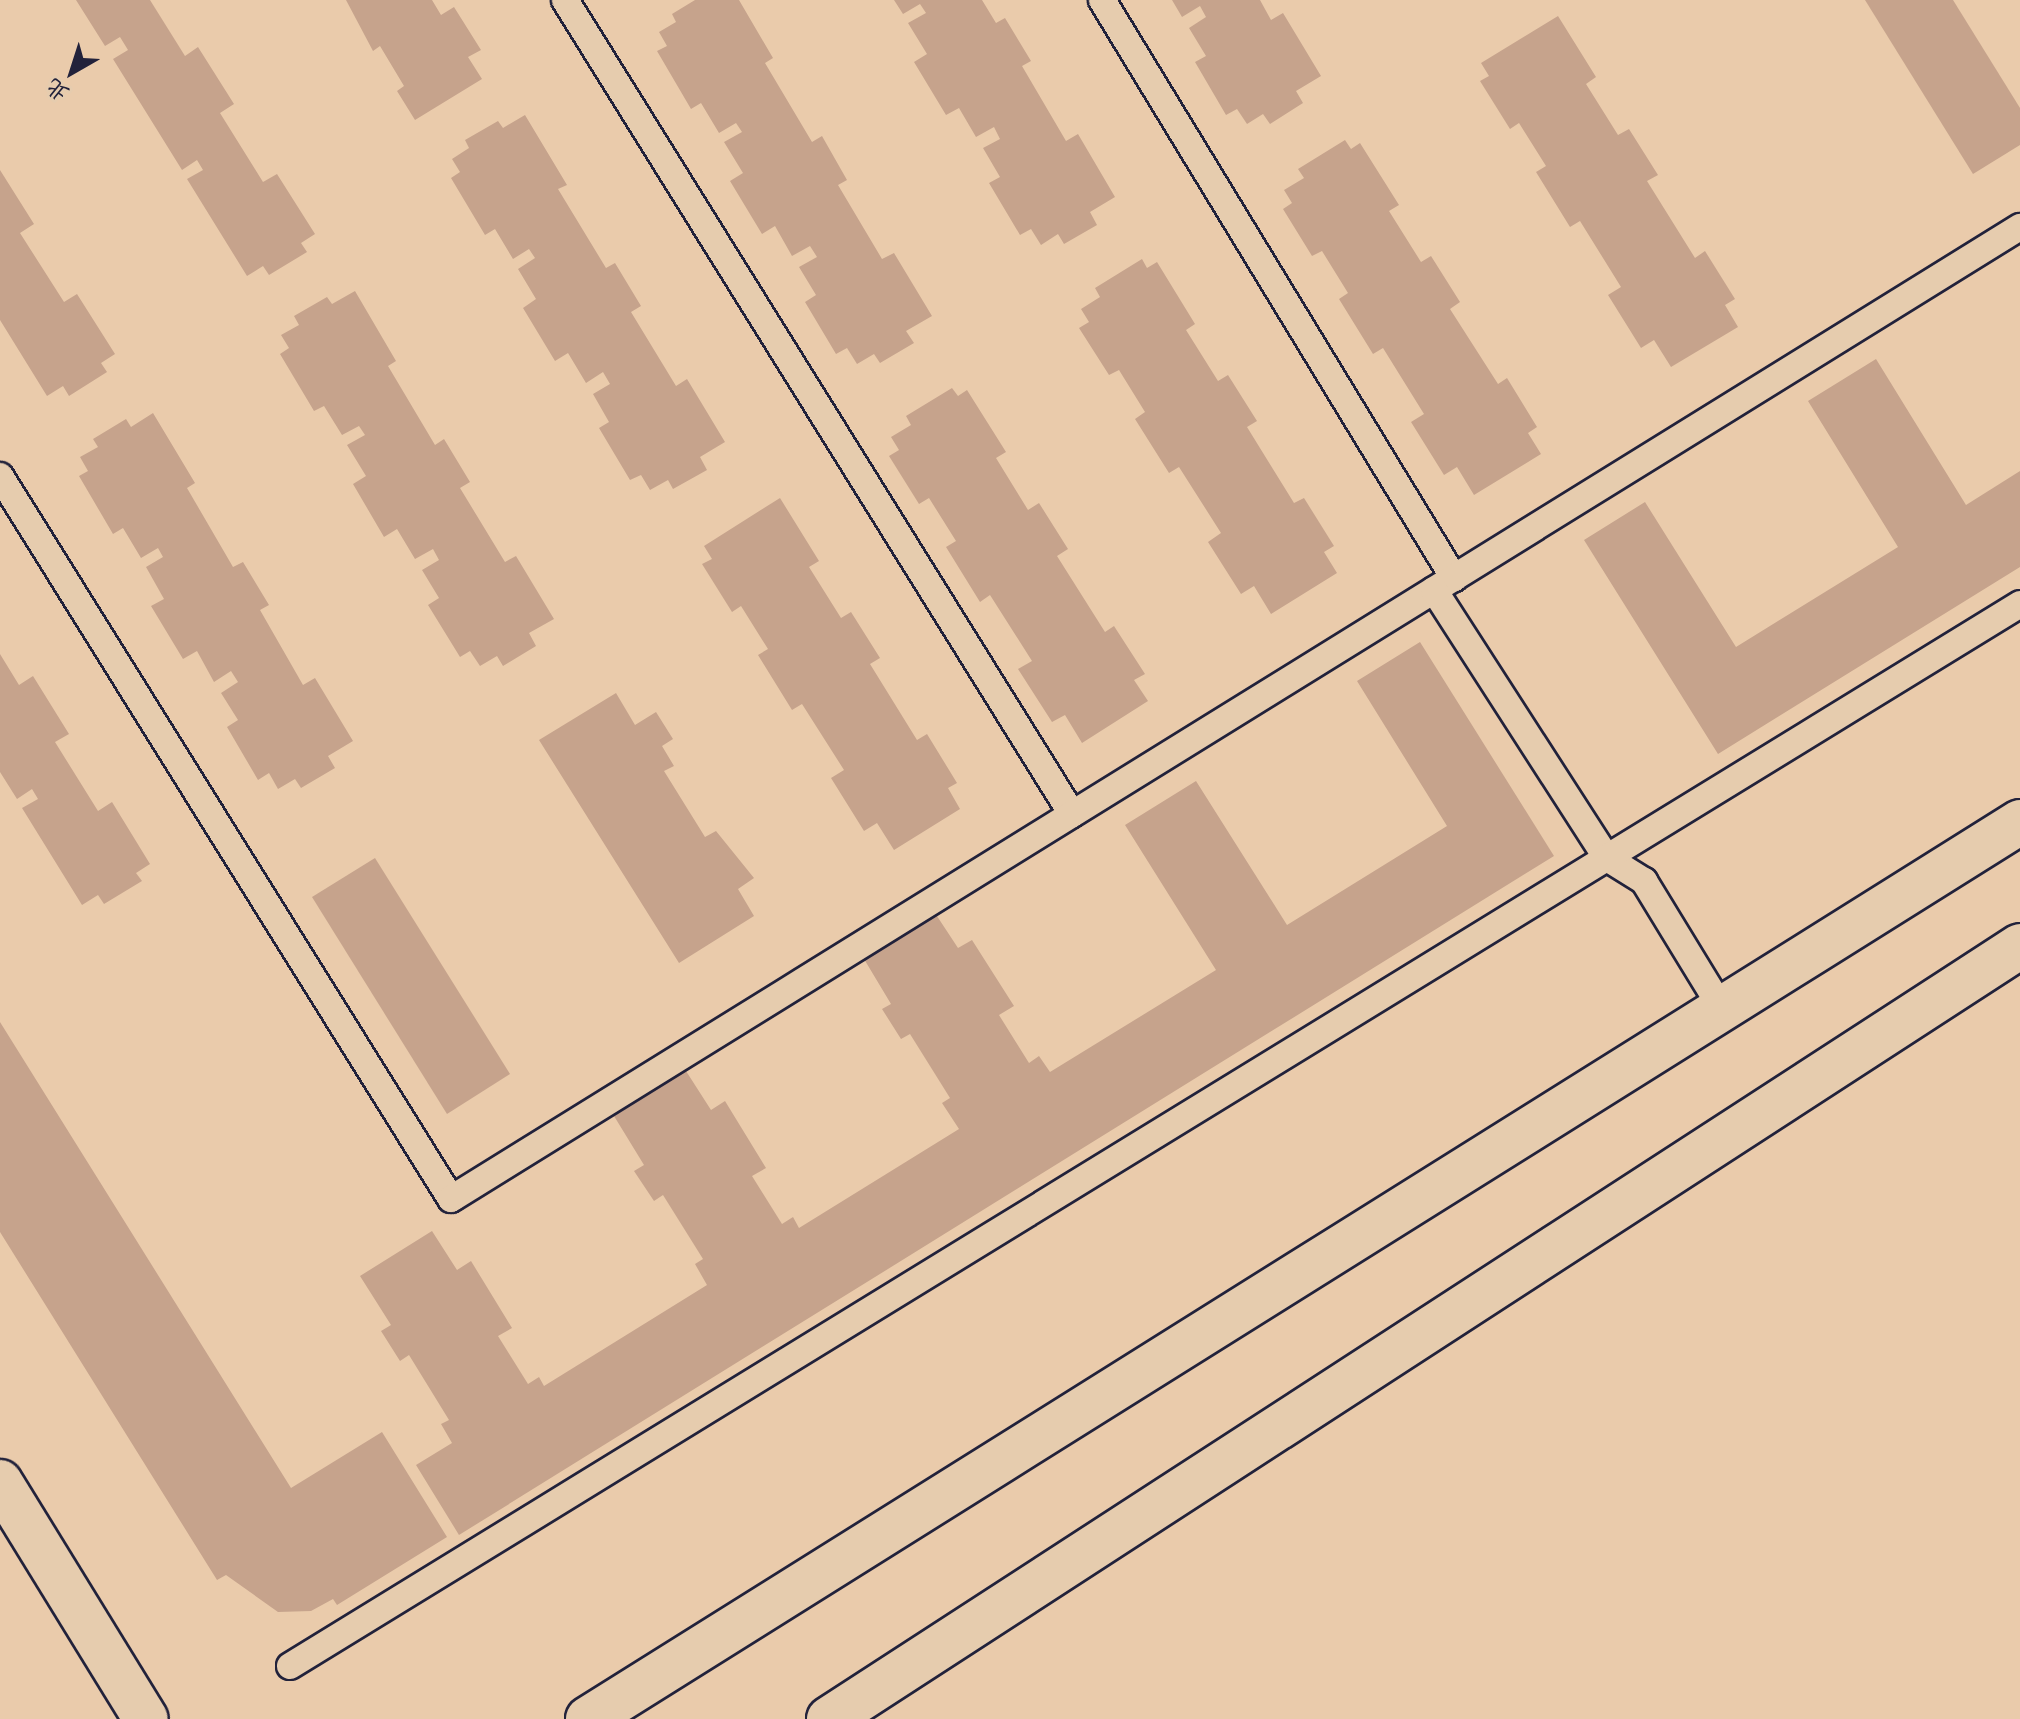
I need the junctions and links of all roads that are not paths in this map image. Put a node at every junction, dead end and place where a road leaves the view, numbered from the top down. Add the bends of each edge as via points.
1 (565, 0) edge
2 (1102, 0) edge
3 (2020, 227) edge
4 (0, 476) edge
5 (1444, 584) junction
6 (2020, 604) edge
7 (1072, 814) junction
8 (2020, 822) edge
9 (1607, 858) junction
10 (2020, 946) edge
11 (1722, 1009) junction
12 (0, 1482) edge
13 (290, 1666) dead end
14 (146, 1719) edge
15 (588, 1719) edge
16 (829, 1719) edge

1 - 7 lane
2 - 5 lane
3 - 5 lane
4 - 7 lane via 451,1199
5 - 7 lane
5 - 9 lane
6 - 9 lane
8 - 11 main road
9 - 11 lane via 1644,881
9 - 13 lane
10 - 16 main road
11 - 15 main road
12 - 14 main road

